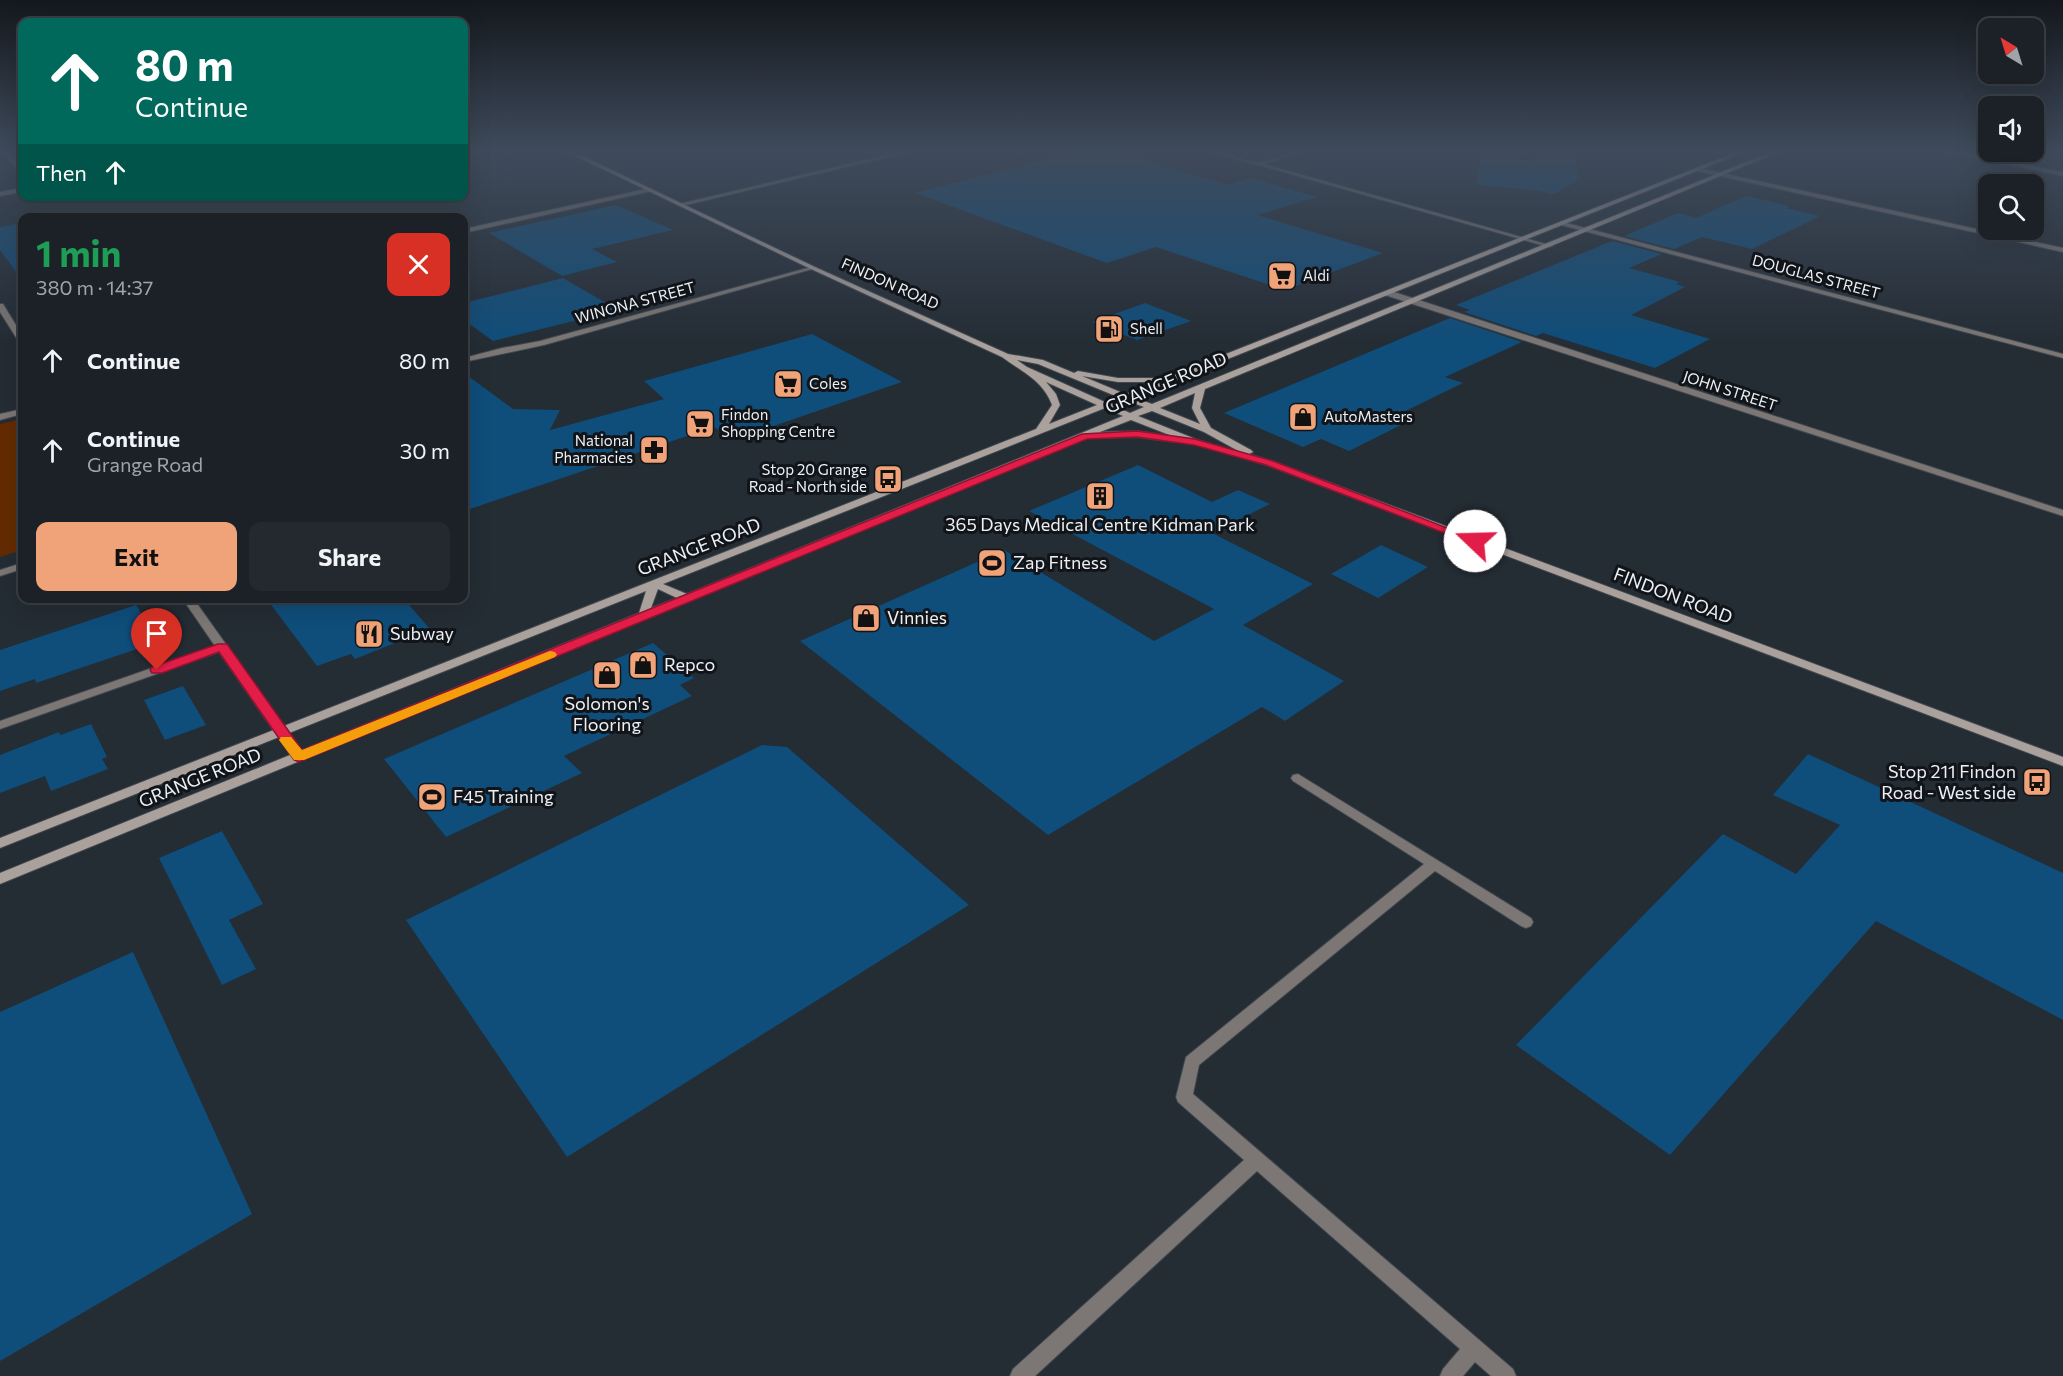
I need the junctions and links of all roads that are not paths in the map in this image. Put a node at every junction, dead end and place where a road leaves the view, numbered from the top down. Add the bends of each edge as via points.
1 (536, 215) edge
2 (705, 215) edge
3 (1440, 215) edge
4 (1585, 215) edge
5 (1623, 215) edge
6 (1905, 215) edge
7 (1563, 224) junction
8 (468, 230) edge
9 (1587, 230) junction
10 (1525, 239) junction
11 (1550, 246) junction
12 (2063, 250) edge
13 (813, 268) junction
14 (1388, 292) junction
15 (1414, 302) junction
16 (0, 306) edge
17 (9, 320) junction
18 (0, 322) edge
19 (18, 334) edge
20 (1005, 355) junction
21 (2063, 356) edge
22 (468, 359) edge
23 (1056, 369) junction
24 (1034, 374) junction
25 (1171, 379) junction
26 (1201, 387) junction
27 (1125, 398) junction
28 (1105, 405) junction
29 (1153, 408) junction
30 (18, 413) edge
31 (0, 417) edge
32 (1132, 417) junction
33 (1207, 430) junction
34 (1037, 433) junction
35 (1086, 436) junction
36 (1195, 442) junction
37 (1269, 463) junction
38 (2063, 513) edge
39 (18, 567) edge
40 (0, 573) edge
41 (654, 584) junction
42 (688, 598) junction
43 (191, 603) edge
44 (643, 617) junction
45 (222, 647) junction
46 (0, 725) edge
47 (280, 732) junction
48 (299, 757) junction
49 (2063, 762) edge
50 (1298, 778) dead end
51 (0, 843) edge
52 (1434, 864) junction
53 (0, 879) edge
54 (1526, 922) dead end
55 (1256, 1160) junction
56 (1474, 1348) junction
57 (1020, 1376) edge
58 (1450, 1376) edge
59 (1506, 1376) edge

1 - 8 street
2 - 13 main road, FINDON ROAD
3 - 10 street
4 - 7 main road, GRANGE ROAD
5 - 9 main road, GRANGE ROAD
6 - 12 street
7 - 9 street, DOUGLAS STREET
7 - 10 main road, GRANGE ROAD
9 - 11 main road, GRANGE ROAD
9 - 21 street, DOUGLAS STREET
10 - 11 street
10 - 14 main road, GRANGE ROAD
11 - 15 main road, GRANGE ROAD
13 - 20 main road, FINDON ROAD
13 - 22 street, WINONA STREET via 542,343
14 - 15 street, JOHN STREET
14 - 25 main road, GRANGE ROAD
15 - 26 main road, GRANGE ROAD
15 - 38 street, JOHN STREET
16 - 17 street
17 - 18 street
17 - 19 street
20 - 23 main road, FINDON ROAD
20 - 24 main road, FINDON ROAD
23 - 25 main road via 1118,380
23 - 27 main road, FINDON ROAD
24 - 28 main road, FINDON ROAD
24 - 34 main road via 1052,394 1056,405
25 - 27 main road, GRANGE ROAD
26 - 29 main road, GRANGE ROAD
26 - 33 main road via 1196,408
27 - 28 main road, GRANGE ROAD
27 - 29 main road, FINDON ROAD
28 - 32 main road, FINDON ROAD
28 - 34 main road, GRANGE ROAD
29 - 32 main road, GRANGE ROAD
29 - 33 main road, FINDON ROAD
30 - 31 street
32 - 35 main road, GRANGE ROAD
32 - 36 main road, FINDON ROAD
33 - 37 main road, FINDON ROAD
34 - 41 main road, GRANGE ROAD
35 - 36 main road via 1137,434
35 - 42 main road, GRANGE ROAD
36 - 37 main road, FINDON ROAD
37 - 49 main road, FINDON ROAD
39 - 40 street
41 - 42 main road
41 - 44 main road
41 - 47 main road, GRANGE ROAD
42 - 44 main road, GRANGE ROAD
43 - 45 street
44 - 48 main road, GRANGE ROAD
45 - 46 street
45 - 47 street
47 - 48 street
47 - 51 main road, GRANGE ROAD
48 - 53 main road, GRANGE ROAD
50 - 52 street
52 - 54 street
52 - 55 street via 1192,1062 1184,1098
55 - 56 street
55 - 57 street
56 - 58 street
56 - 59 street

